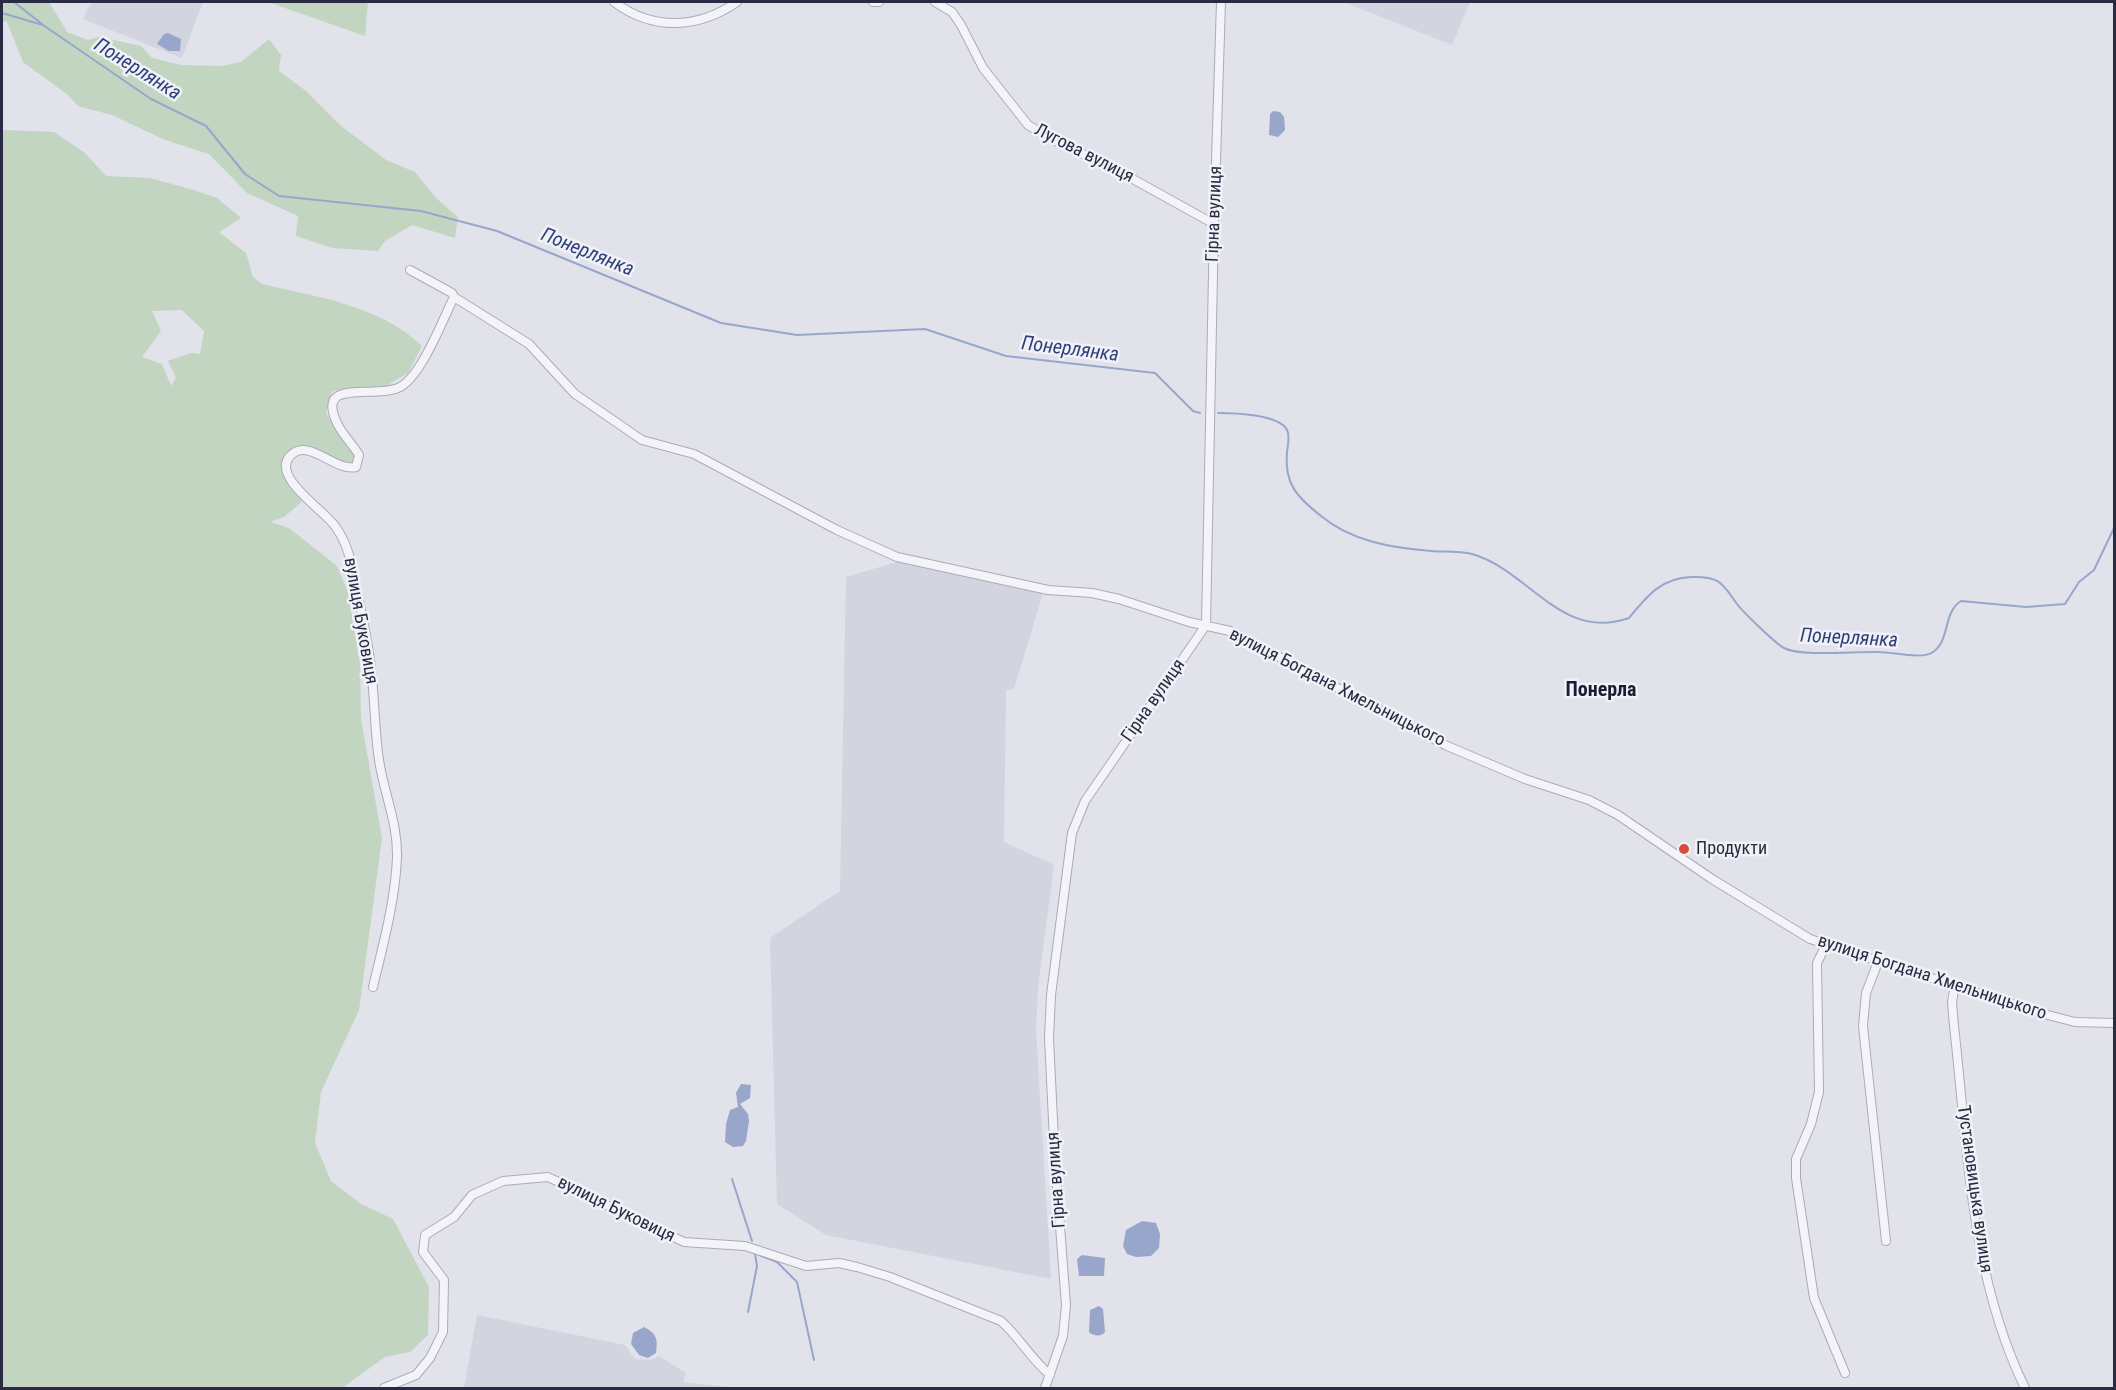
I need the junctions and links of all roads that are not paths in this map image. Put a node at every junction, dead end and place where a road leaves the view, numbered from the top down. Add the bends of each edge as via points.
1 (614, 2) edge
2 (737, 2) edge
3 (873, 2) edge
4 (879, 2) edge
5 (935, 2) edge
6 (1221, 2) edge
7 (1214, 224) junction
8 (410, 270) dead end
9 (454, 297) junction
10 (1206, 625) junction
11 (1826, 945) junction
12 (1878, 962) junction
13 (1955, 984) junction
14 (373, 987) dead end
15 (2115, 1023) edge
16 (1886, 1241) dead end
17 (1845, 1372) dead end
18 (1050, 1376) junction
19 (384, 1389) edge
20 (1045, 1389) edge
21 (2025, 1389) edge

1 - 2 street via 657,22 677,24 695,22
3 - 4 street
5 - 7 street, Лугова вулиця via 952,12 983,68 1028,125
6 - 7 street, Гірна вулиця
7 - 10 street, Гірна вулиця
8 - 9 street, вулиця Богдана Хмельницького
9 - 10 street, вулиця Богдана Хмельницького via 529,344 575,393 642,440 694,454 837,530 887,552 1048,590 1119,598
9 - 14 street, вулиця Буковиця via 414,375 400,387 384,393 344,393 332,402 339,427 359,455 356,467 338,466 307,450 289,457 286,467 289,479 323,510 345,543 370,661 377,748 396,836 397,859 390,915
10 - 11 street, вулиця Богдана Хмельницького via 1230,631 1445,745 1525,779 1589,800 1810,939
10 - 18 street, Гірна вулиця via 1085,801 1072,833 1049,1038 1066,1305 1064,1336
11 - 12 street, вулиця Богдана Хмельницького
11 - 17 street via 1817,963 1819,1092 1795,1168 1814,1298
12 - 13 street, вулиця Богдана Хмельницького
12 - 16 street via 1866,993 1863,1026
13 - 15 street, вулиця Богдана Хмельницького via 2075,1022
13 - 21 street, Тустановицька вулиця via 1954,1026 1977,1232 1985,1276
18 - 19 street, вулиця Буковиця via 1001,1321 890,1276 839,1263 806,1266 745,1246 684,1242 548,1177 526,1177 503,1181 472,1195 454,1217 425,1235 423,1252 444,1280 443,1332 416,1375
18 - 20 street, Гірна вулиця

